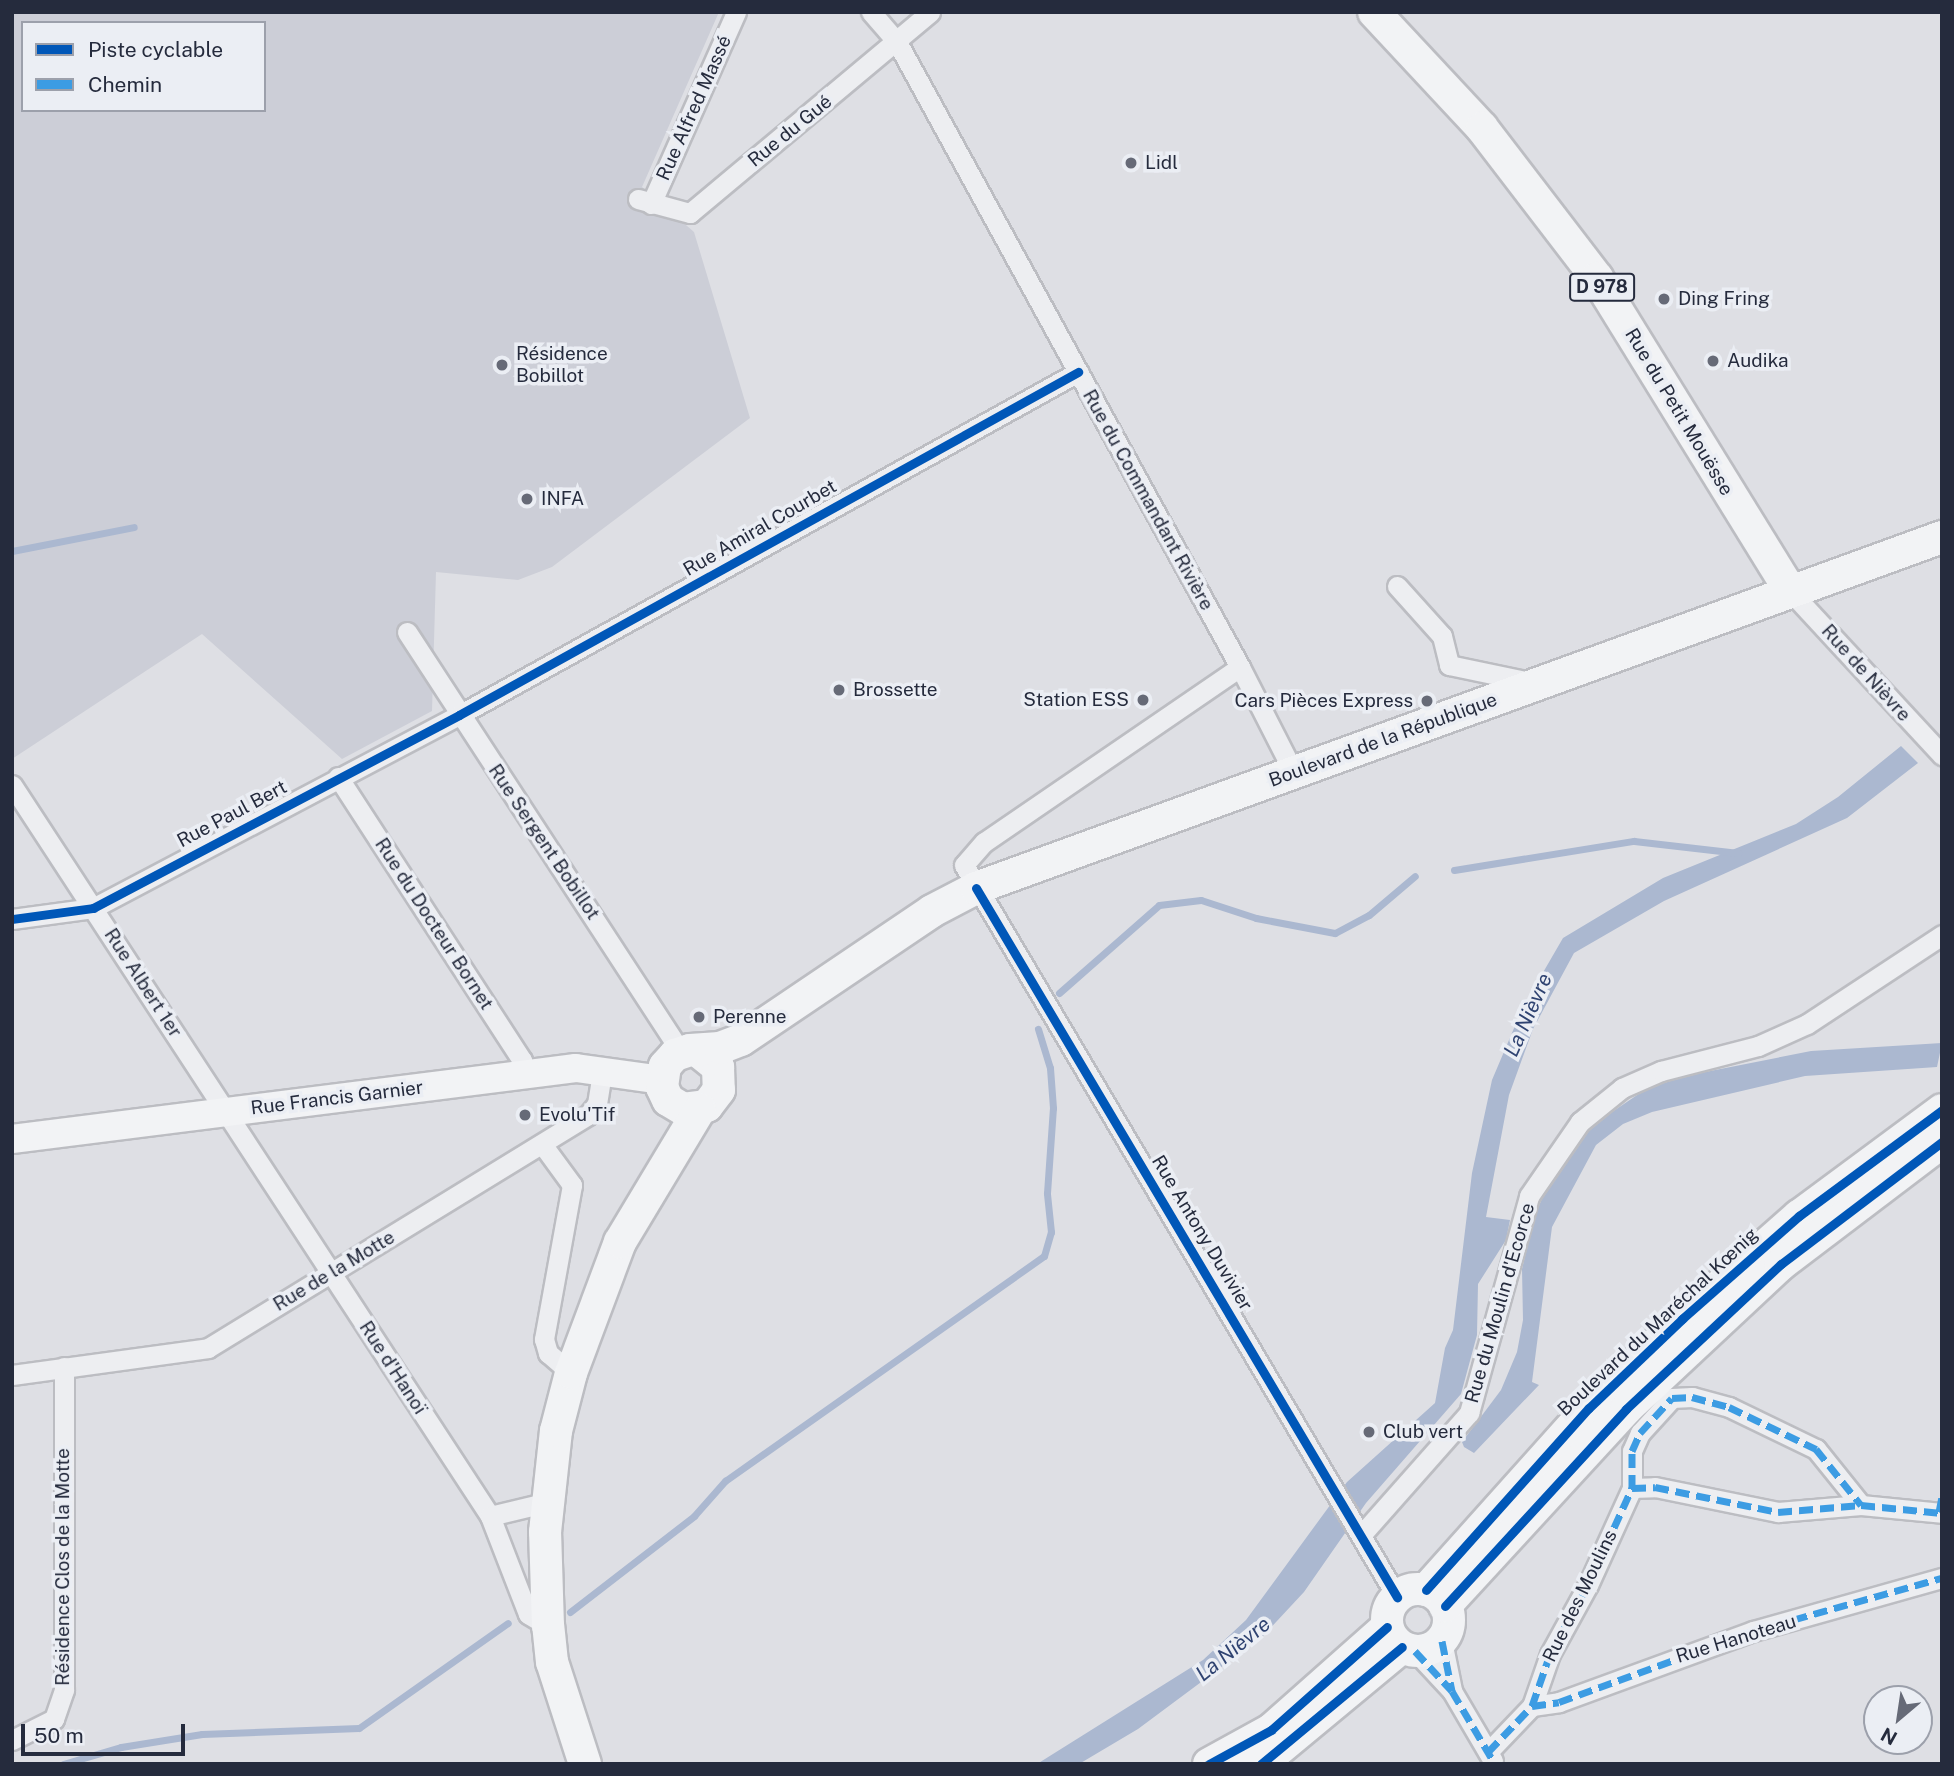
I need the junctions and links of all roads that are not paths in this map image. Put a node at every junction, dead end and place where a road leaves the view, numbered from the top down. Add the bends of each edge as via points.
1 (736, 12) edge
2 (871, 12) edge
3 (930, 12) edge
4 (1374, 12) edge
5 (897, 42) junction
6 (644, 201) joint
7 (1078, 372) junction
8 (1942, 537) edge
9 (1397, 586) dead end
10 (1790, 591) junction
11 (407, 632) dead end
12 (1240, 667) junction
13 (1539, 684) junction
14 (459, 715) junction
15 (1942, 755) edge
16 (1294, 773) junction
17 (338, 777) junction
18 (12, 785) edge
19 (976, 888) junction
20 (93, 908) junction
21 (12, 919) edge
22 (1942, 935) edge
23 (828, 985) junction
24 (690, 1052) junction
25 (602, 1072) junction
26 (525, 1073) junction
27 (721, 1083) junction
28 (665, 1090) junction
29 (700, 1109) junction
30 (1942, 1110) edge
31 (227, 1112) junction
32 (12, 1139) edge
33 (1942, 1142) edge
34 (542, 1144) junction
35 (652, 1188) junction
36 (332, 1273) junction
37 (64, 1367) junction
38 (571, 1373) junction
39 (12, 1375) edge
40 (1632, 1488) junction
41 (548, 1502) junction
42 (1861, 1505) junction
43 (1941, 1507) edge
44 (490, 1516) junction
45 (1362, 1534) junction
46 (1942, 1578) edge
47 (1423, 1598) junction
48 (548, 1626) junction
49 (1411, 1642) junction
50 (1452, 1691) junction
51 (1532, 1706) junction
52 (12, 1740) edge
53 (1491, 1758) edge
54 (585, 1764) edge
55 (1209, 1764) edge
56 (1261, 1764) edge

1 - 6 street, Rue Alfred Massé
2 - 5 street, Rue du Commandant Rivière
3 - 5 street, Rue du Gué
4 - 10 main road, Rue du Petit Mouësse / D 978 via 1482,128 1597,278
5 - 6 street, Rue du Gué via 690,213
5 - 7 street, Rue du Commandant Rivière
7 - 12 street, Rue du Commandant Rivière
7 - 14 street, Rue Amiral Courbet
8 - 10 main road, Boulevard de la République
9 - 13 street via 1442,636 1449,665
10 - 13 main road, Boulevard de la République
10 - 15 street, Rue de Nièvre
11 - 14 street, Rue Sergent Bobillot
12 - 16 street, Rue du Commandant Rivière
12 - 19 street via 971,853 964,865
13 - 16 main road, Boulevard de la République
14 - 17 street, Rue Paul Bert
14 - 24 street, Rue Sergent Bobillot
16 - 19 main road, Boulevard de la République
17 - 20 street, Rue Paul Bert
17 - 26 street, Rue du Docteur Bornet via 522,1060
18 - 20 street, Rue Albert 1er
19 - 23 main road, Boulevard de la République via 932,911
19 - 45 street, Rue Antony Duvivier
20 - 21 street, Rue Paul Bert
20 - 31 street, Rue Albert 1er
22 - 45 street, Rue du Moulin d'Ecorce via 1807,1024 1758,1046 1661,1071 1622,1087 1580,1122 1529,1196 1469,1413
23 - 24 main road, Boulevard de la République via 741,1040
23 - 27 main road, Boulevard de la République
24 - 27 main road via 718,1067
24 - 28 main road via 665,1066
25 - 26 street, Rue Francis Garnier via 576,1068
25 - 28 street, Rue Francis Garnier
25 - 34 street, Rue de la Motte via 594,1111
26 - 31 street, Rue Francis Garnier
27 - 29 main road via 716,1096
28 - 29 main road via 683,1109
28 - 35 main road
29 - 35 main road
30 - 47 main road, Boulevard du Maréchal Kœnig via 1799,1216 1682,1319 1589,1408
31 - 32 street, Rue Francis Garnier
31 - 36 street, Rue d'Hanoï
33 - 47 main road via 1781,1264
34 - 36 street, Rue de la Motte
34 - 38 street via 572,1185 544,1339 548,1353
35 - 38 main road via 620,1242
36 - 37 street, Rue de la Motte via 208,1348
36 - 44 street, Rue d'Hanoï
37 - 39 street, Rue de la Motte
37 - 52 street, Résidence Clos de la Motte via 64,1690 54,1719
38 - 41 main road via 556,1432
40 - 42 street via 1655,1487 1778,1512
40 - 42 street via 1632,1451 1640,1433 1672,1398 1692,1397 1729,1407 1816,1449
40 - 51 street, Rue des Moulins via 1588,1585 1550,1654
41 - 44 street
41 - 48 main road
42 - 43 street
44 - 48 street, Rue d'Hanoï via 528,1614
45 - 47 street, Rue Antony Duvivier
46 - 51 street, Rue Hanoteau via 1753,1632 1559,1702
47 - 49 main road via 1388,1611
47 - 49 main road via 1449,1624
48 - 54 main road via 552,1662
49 - 50 street
49 - 50 street
49 - 55 main road
49 - 56 main road
50 - 53 street
51 - 53 street

